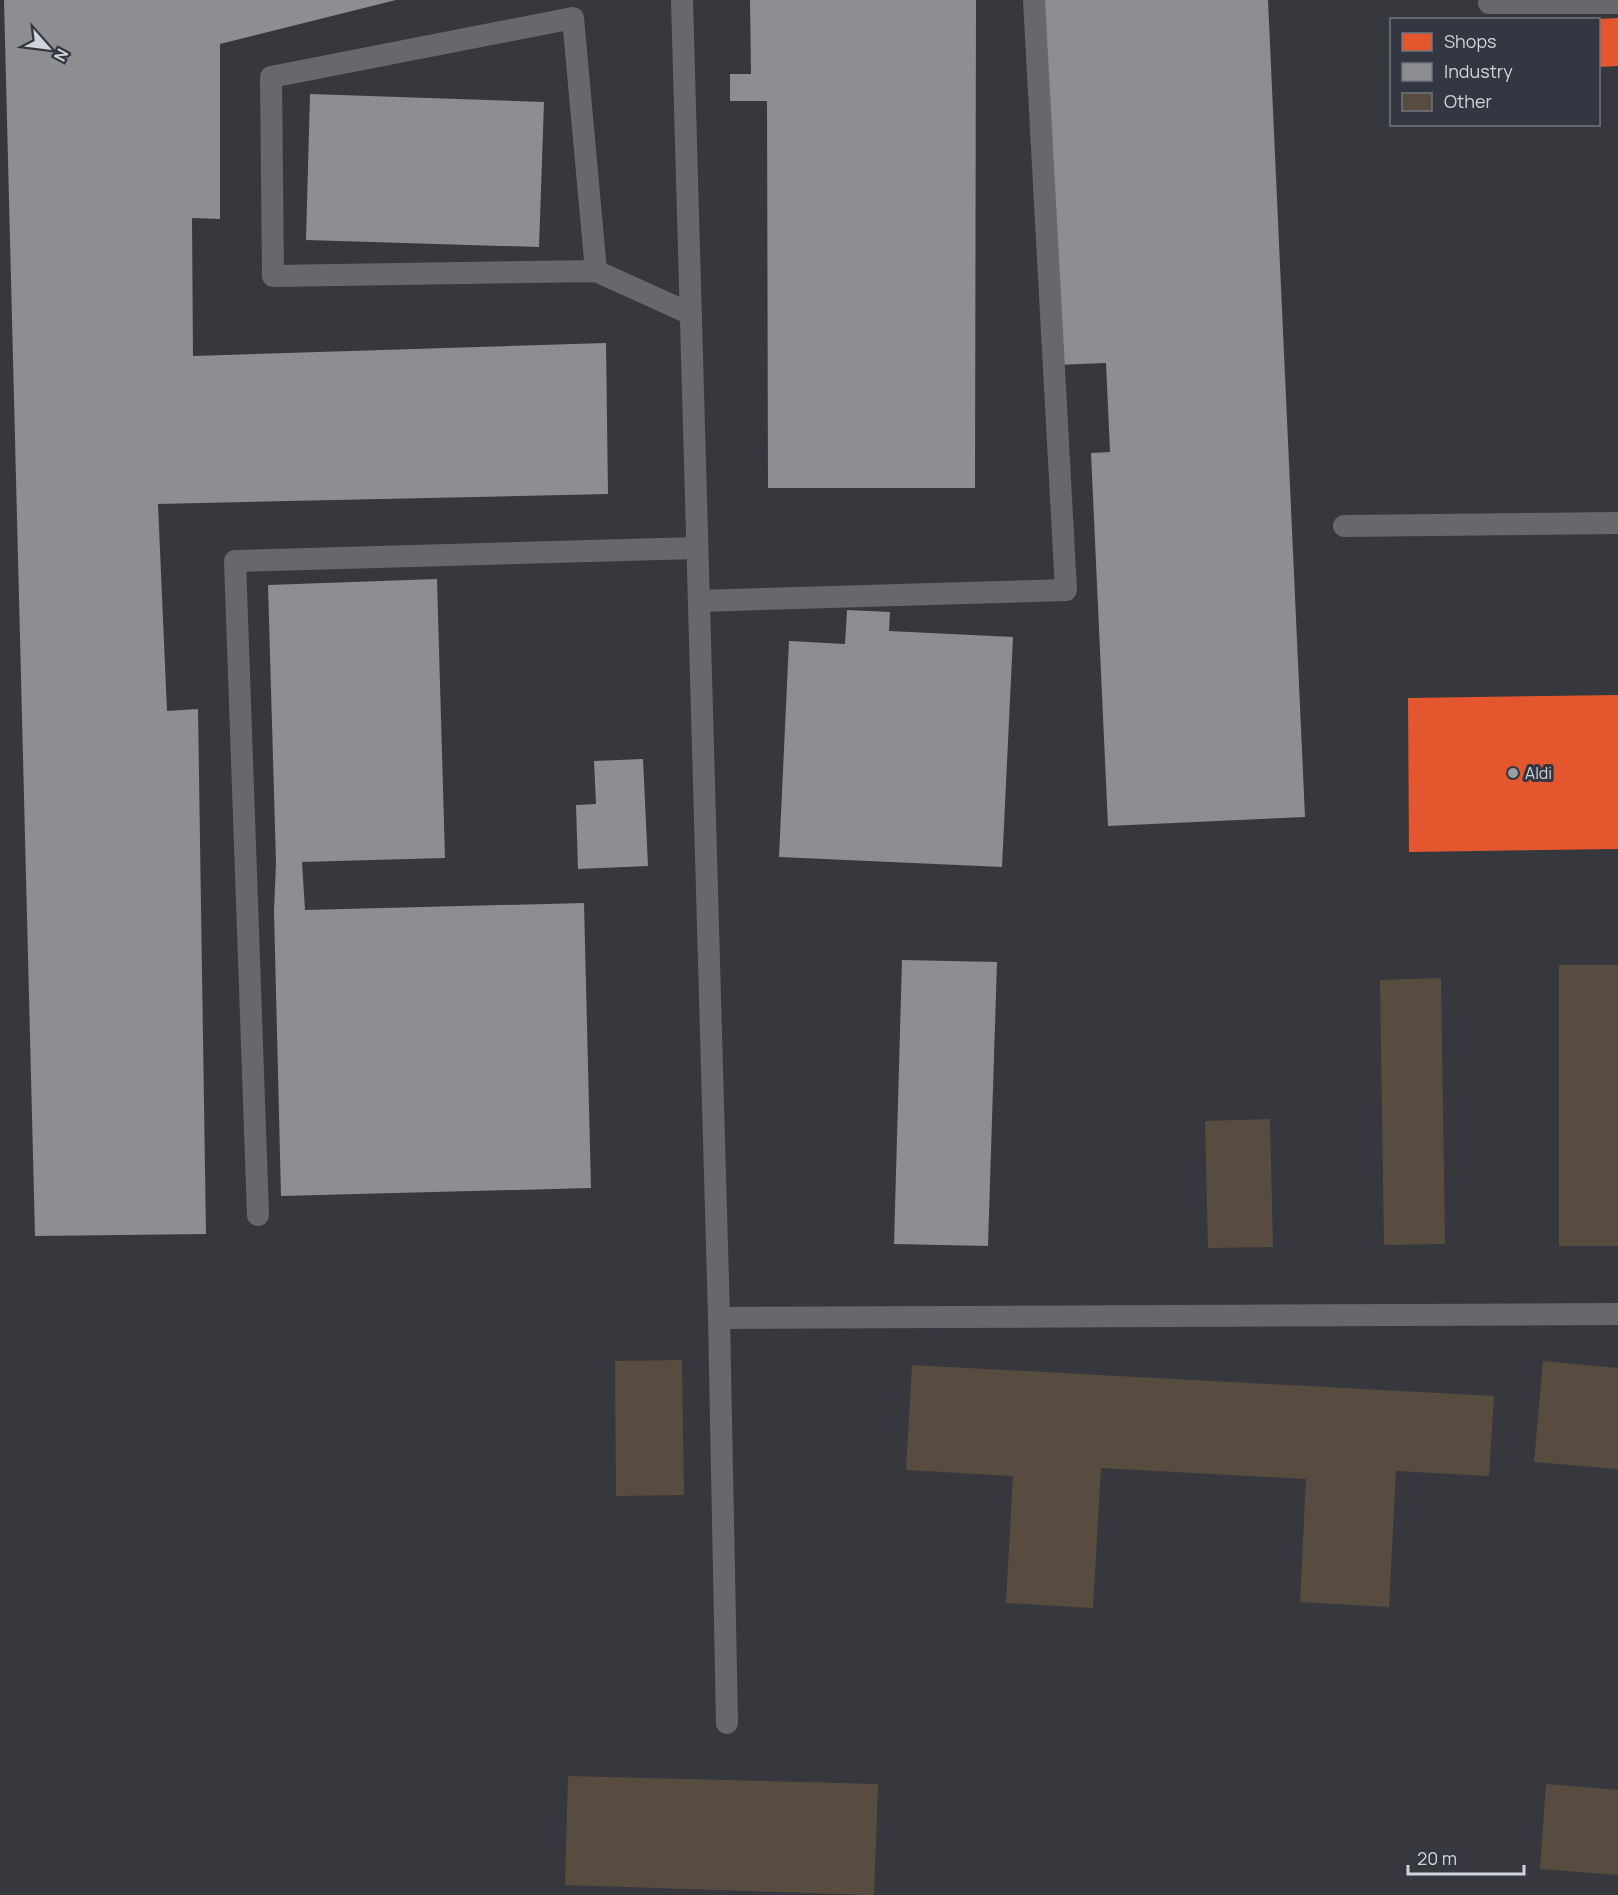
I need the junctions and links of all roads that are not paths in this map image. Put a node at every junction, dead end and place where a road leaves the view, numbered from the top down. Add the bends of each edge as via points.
1 (682, 0) edge
2 (1034, 0) edge
3 (1489, 3) dead end
4 (1618, 3) edge
5 (596, 271) junction
6 (691, 314) junction
7 (1618, 523) edge
8 (1344, 526) dead end
9 (697, 548) junction
10 (699, 602) junction
11 (258, 1215) dead end
12 (1618, 1314) edge
13 (719, 1318) junction
14 (727, 1723) dead end

1 - 6 lane
2 - 10 lane via 1066,590
3 - 4 lane
5 - 5 lane via 273,276 271,77 573,18
5 - 6 lane
6 - 9 lane
7 - 8 lane
9 - 10 lane
9 - 11 lane via 235,561
10 - 13 lane
12 - 13 lane
13 - 14 lane

